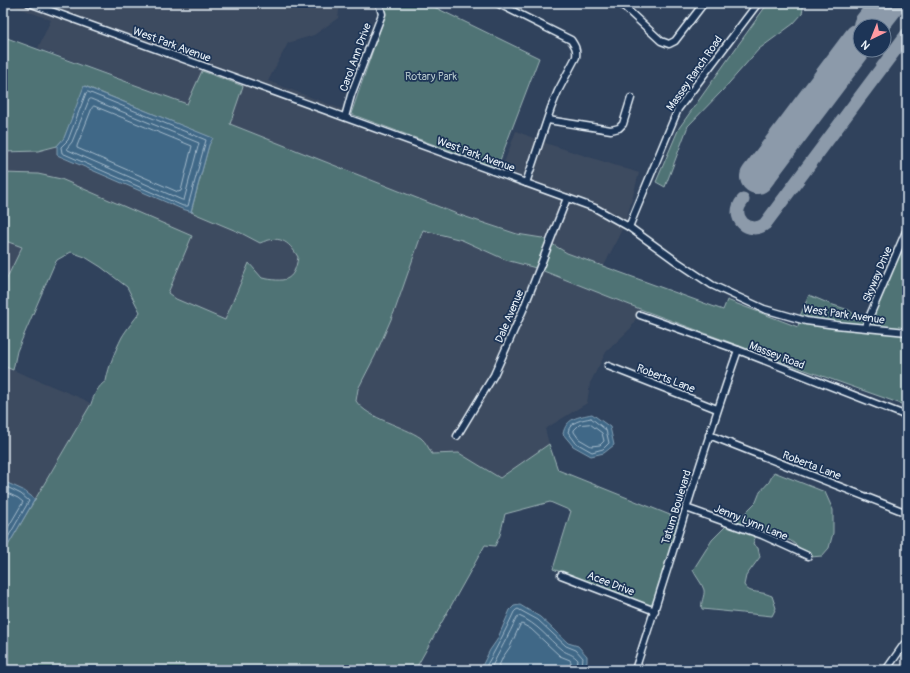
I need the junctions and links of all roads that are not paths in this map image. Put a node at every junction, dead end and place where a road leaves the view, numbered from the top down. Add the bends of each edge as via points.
1 (29, 3) edge
2 (379, 3) edge
3 (498, 3) edge
4 (620, 3) edge
5 (704, 3) edge
6 (758, 3) edge
7 (630, 98) dead end
8 (344, 117) junction
9 (548, 120) junction
10 (526, 183) junction
11 (567, 198) junction
12 (629, 226) junction
13 (907, 229) edge
14 (640, 315) dead end
15 (865, 327) junction
16 (907, 332) edge
17 (738, 350) junction
18 (608, 366) dead end
19 (717, 409) junction
20 (907, 416) edge
21 (709, 435) junction
22 (457, 436) dead end
23 (686, 508) junction
24 (907, 513) edge
25 (808, 556) dead end
26 (561, 575) dead end
27 (655, 611) junction
28 (907, 640) edge
29 (635, 670) edge
30 (886, 670) edge

1 - 8 street, West Park Avenue
2 - 8 street, Carol Ann Drive via 382,14
3 - 9 street via 570,40 575,46 576,57 558,91
4 - 5 street via 661,42 669,44 675,41
6 - 12 street, Massey Ranch Road via 678,110
7 - 9 street via 623,124 619,128 611,130
8 - 10 street, West Park Avenue
9 - 10 street
10 - 11 street, West Park Avenue
11 - 12 street, West Park Avenue via 595,208
11 - 22 street, Dale Avenue via 524,310 497,368
12 - 15 street, West Park Avenue via 712,285 764,309 806,320
13 - 15 street, Skyway Drive
14 - 17 street, Massey Road
15 - 16 street, West Park Avenue
17 - 19 street, Tatum Boulevard
17 - 20 street, Massey Road
18 - 19 street, Roberts Lane
19 - 21 street, Tatum Boulevard
21 - 23 street, Tatum Boulevard
21 - 24 street, Roberta Lane
23 - 25 street, Jenny Lynn Lane via 762,535
23 - 27 street, Tatum Boulevard
26 - 27 street, Acee Drive
27 - 29 street, Tatum Boulevard
28 - 30 street

